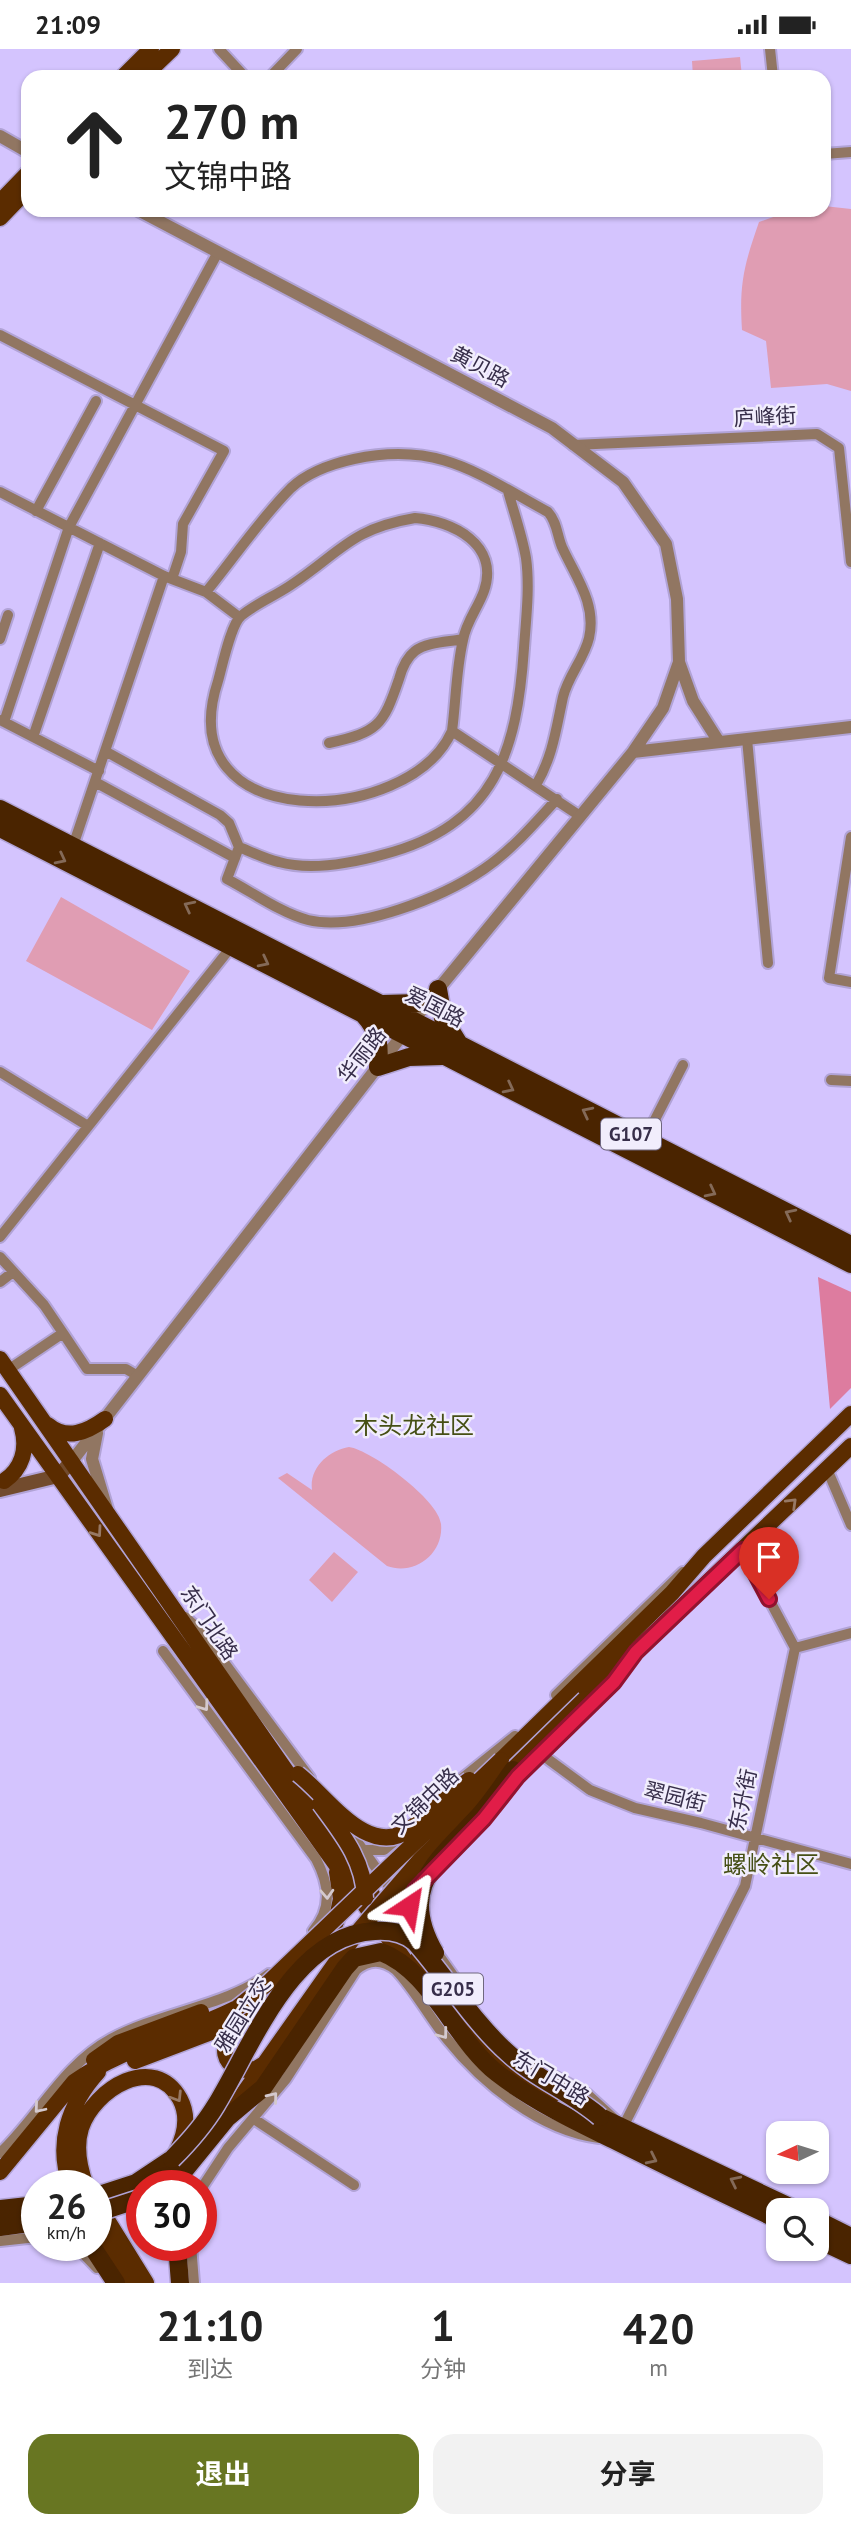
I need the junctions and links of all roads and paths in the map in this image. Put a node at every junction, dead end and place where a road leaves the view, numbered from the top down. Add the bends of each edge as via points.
1 (151, 49) edge
2 (172, 49) edge
3 (219, 49) edge
4 (297, 49) edge
5 (771, 49) edge
6 (130, 70) edge
7 (150, 70) edge
8 (239, 70) edge
9 (277, 70) edge
10 (772, 70) edge
11 (0, 136) edge
12 (21, 148) edge
13 (851, 152) edge
14 (831, 153) edge
15 (21, 180) edge
16 (21, 196) edge
17 (0, 202) edge
18 (151, 217) edge
19 (0, 218) edge
20 (218, 252) junction
21 (0, 335) edge
22 (96, 401) dead end
23 (134, 406) junction
24 (573, 445) junction
25 (508, 491) junction
26 (0, 492) edge
27 (36, 511) junction
28 (69, 527) junction
29 (100, 543) junction
30 (851, 562) edge
31 (168, 578) junction
32 (206, 592) junction
33 (8, 615) dead end
34 (239, 617) junction
35 (0, 639) edge
36 (463, 639) junction
37 (679, 662) junction
38 (2, 721) edge
39 (851, 727) edge
40 (452, 731) junction
41 (33, 737) junction
42 (747, 739) junction
43 (719, 742) junction
44 (329, 743) dead end
45 (105, 751) junction
46 (633, 752) junction
47 (503, 763) junction
48 (97, 777) junction
49 (536, 785) junction
50 (557, 799) junction
51 (0, 809) edge
52 (580, 816) junction
53 (0, 828) edge
54 (851, 837) edge
55 (73, 846) junction
56 (237, 853) junction
57 (232, 946) junction
58 (768, 963) dead end
59 (851, 982) edge
60 (435, 993) junction
61 (380, 1005) junction
62 (362, 1012) junction
63 (408, 1027) junction
64 (455, 1052) junction
65 (684, 1065) dead end
66 (378, 1067) junction
67 (0, 1072) edge
68 (831, 1080) dead end
69 (851, 1081) edge
70 (88, 1126) junction
71 (644, 1141) junction
72 (0, 1237) edge
73 (851, 1245) edge
74 (0, 1257) edge
75 (851, 1264) edge
76 (13, 1272) junction
77 (0, 1282) edge
78 (63, 1333) junction
79 (4, 1365) edge
80 (138, 1376) junction
81 (0, 1395) edge
82 (851, 1414) edge
83 (102, 1422) junction
84 (46, 1424) junction
85 (21, 1425) junction
86 (851, 1446) edge
87 (72, 1461) junction
88 (827, 1469) junction
89 (56, 1474) junction
90 (1, 1484) edge
91 (107, 1512) junction
92 (851, 1525) edge
93 (743, 1550) junction
94 (704, 1556) junction
95 (171, 1605) junction
96 (851, 1633) edge
97 (796, 1648) junction
98 (163, 1651) dead end
99 (636, 1652) junction
100 (580, 1695) junction
101 (239, 1705) junction
102 (541, 1754) junction
103 (507, 1765) junction
104 (303, 1774) junction
105 (755, 1838) junction
106 (363, 1850) junction
107 (851, 1864) edge
108 (335, 1868) junction
109 (360, 1901) joint
110 (382, 1912) joint
111 (409, 1913) junction
112 (356, 1934) junction
113 (411, 1969) junction
114 (292, 1975) junction
115 (467, 2007) junction
116 (243, 2011) junction
117 (264, 2064) junction
118 (81, 2083) junction
119 (600, 2117) junction
120 (226, 2118) junction
121 (254, 2119) junction
122 (618, 2133) junction
123 (205, 2146) junction
124 (0, 2153) edge
125 (172, 2159) junction
126 (67, 2170) edge
127 (81, 2170) edge
128 (185, 2170) edge
129 (195, 2170) edge
130 (214, 2170) edge
131 (0, 2172) edge
132 (354, 2185) dead end
133 (112, 2191) edge
134 (768, 2198) edge
135 (21, 2207) edge
136 (0, 2209) edge
137 (766, 2214) edge
138 (829, 2226) edge
139 (0, 2227) edge
140 (21, 2227) edge
141 (112, 2228) edge
142 (21, 2232) edge
143 (851, 2237) edge
144 (0, 2241) edge
145 (829, 2245) edge
146 (112, 2253) edge
147 (851, 2255) edge
148 (91, 2261) edge
149 (102, 2261) edge
150 (178, 2261) edge
151 (192, 2261) edge
152 (107, 2283) edge
153 (116, 2283) edge
154 (131, 2283) edge
155 (146, 2283) edge
156 (180, 2283) edge
157 (194, 2283) edge

1 - 6 main road
2 - 7 main road
3 - 8 street
4 - 9 street
5 - 10 street
11 - 12 street
13 - 14 street
15 - 17 main road
16 - 19 main road
18 - 20 street, 黄贝路
20 - 23 street
20 - 24 street, 黄贝路 via 528,415
21 - 23 street
22 - 27 street
23 - 28 street
23 - 31 street via 224,451 183,524 181,552
24 - 30 street, 庐峰街 via 817,434 839,448
24 - 37 street, 黄贝路 via 623,482 666,544 677,599
25 - 32 street via 492,478 434,457 405,453 338,463 291,488
25 - 47 street via 528,573 521,691
25 - 49 street via 554,519 561,543 585,587 588,609 590,635 566,684 551,757
26 - 27 street
27 - 28 street
28 - 29 street
28 - 38 street
29 - 31 street
29 - 41 street
31 - 32 street
31 - 45 street
32 - 34 street
33 - 35 street
34 - 36 street via 304,577 364,531 395,521 425,519 447,523 465,534 483,555 485,587
34 - 40 street via 211,710 218,758 247,785 295,800 359,796 405,778 436,755
36 - 40 street
36 - 44 street via 413,652 384,718 365,733
37 - 43 street, 黄贝路 via 693,701
37 - 46 street, 黄贝路 via 663,708
38 - 41 street
39 - 42 street
40 - 47 street
41 - 48 street
42 - 43 street
42 - 58 street
43 - 46 street
45 - 48 street
45 - 56 street via 220,815 229,823
46 - 52 street, 华丽路
47 - 49 street
47 - 56 street via 461,818 411,848 371,858 297,865
48 - 55 street
48 - 56 street
49 - 50 street
50 - 52 street
50 - 56 street via 484,869 413,904 358,918 304,919 227,879
51 - 55 highway, 爱国路 / G107
52 - 60 street, 华丽路
53 -> 57 highway, 爱国路 / G107
54 - 59 street via 829,978
61 -> 55 highway, 爱国路 / G107
57 -> 62 highway, 爱国路 / G107
57 - 70 street
60 - 61 highway via 418,1003
60 - 63 street, 华丽路
60 - 64 highway
61 - 63 highway, 爱国路 / G107
62 - 63 highway, 爱国路 / G107
62 - 66 highway via 376,1031
63 - 64 highway, 爱国路 / G107
63 - 66 street, 华丽路
64 - 66 highway via 409,1057
71 -> 64 highway, 爱国路 / G107
64 -> 75 highway, 爱国路 / G107
65 - 71 street
66 - 80 street, 华丽路
67 - 70 street
68 - 69 street
70 - 72 street
73 -> 71 highway, 爱国路 / G107
74 - 76 street
76 - 77 street
76 - 78 street
78 - 79 street
78 - 80 street via 87,1369 125,1369
79 - 84 main road, 东门北路
80 - 83 street, 华丽路
81 - 85 main road, 东门北路
82 - 94 main road, 文锦中路
83 - 84 main road via 75,1434 54,1431
83 - 87 street, 华丽路
83 - 91 street via 92,1459
84 - 87 main road, 东门北路
85 - 89 main road, 东门北路
85 - 90 main road via 22,1460
86 - 88 main road, 文锦中路
87 - 89 main road
87 - 91 main road, 东门北路
88 - 92 street
93 -> 88 main road, 文锦中路
89 - 90 main road
89 -> 108 main road, 东门北路
91 - 95 main road, 东门北路
93 - 97 street
93 - 99 main road, 文锦中路
94 - 100 main road, 文锦中路
94 - 106 street via 664,1587 510,1742 476,1765 389,1846
95 - 101 main road, 东门北路
95 - 104 street via 200,1630
96 - 97 street
97 - 105 street, 东升街
98 -> 124 street via 323,1872 328,1897 323,1919 261,1980 123,2032 86,2055
99 - 100 main road, 文锦中路
99 - 102 street via 614,1682
100 - 103 main road, 文锦中路, bridge
101 - 104 main road via 263,1723
101 - 110 main road, 东门北路
102 - 105 street, 翠园街 via 590,1790
102 - 111 street via 415,1890
103 - 104 main road, bridge via 456,1789 404,1833 384,1838 355,1827
103 - 112 main road, 文锦中路, bridge
103 - 115 highway, bridge via 480,1815 434,1863 419,1896 422,1928
103 - 116 main road, 文锦中路, bridge
104 - 106 street
104 - 112 main road, bridge via 361,1867 365,1906
105 - 107 street, 翠园街
105 - 122 street, 东升街 via 746,1886
106 - 111 street
108 - 109 main road, 东门北路
108 - 114 main road via 341,1899 338,1919
109 - 113 main road, 东门中路
110 - 119 main road, 东门中路 via 485,2046 525,2079
111 - 122 street via 506,2043 534,2066 587,2094
112 - 117 main road, 文锦中路
113 - 120 highway, G205 via 381,1952 354,1958 263,2088
113 - 122 highway, 东门中路 / G205 via 466,2042 494,2070 558,2112
114 - 115 highway, 雅园立交 / G205, bridge via 335,1940 367,1931 389,1931 415,1942
114 - 116 main road, bridge
114 - 118 main road via 118,2043 96,2058
114 - 125 highway, 雅园立交 / G205, bridge via 215,2106
115 - 119 highway, 雅园立交 / G205, bridge via 518,2062 581,2100
116 - 117 main road via 226,2038 224,2053 238,2070
116 - 118 main road, 文锦中路 via 120,2056
116 - 118 main road via 223,2029
117 - 120 main road, 文锦中路
118 - 126 main road via 66,2126
118 - 131 main road, 文锦中路
119 - 122 highway, 东门中路 / G205
120 - 123 highway, 文锦中路 / G205
121 -> 122 street via 286,2079 356,1970 372,1961 382,1962 401,1976 460,2055 495,2088 582,2136
121 - 130 street
121 - 132 street
134 -> 122 highway, 东门中路 / G205
122 -> 137 highway, 东门中路 / G205
123 - 128 highway, 文锦中路 / G205
123 - 129 highway
127 -> 125 main road via 81,2128 95,2104 119,2083 149,2077 169,2085 182,2104 185,2125
125 - 133 highway, 雅园立交 / G205 via 136,2183
135 - 136 highway
138 - 143 highway
139 - 140 highway
141 - 155 main road
142 - 144 street
145 - 147 highway
146 - 154 main road
148 - 152 street
149 - 153 highway
150 - 156 highway
151 - 157 street

